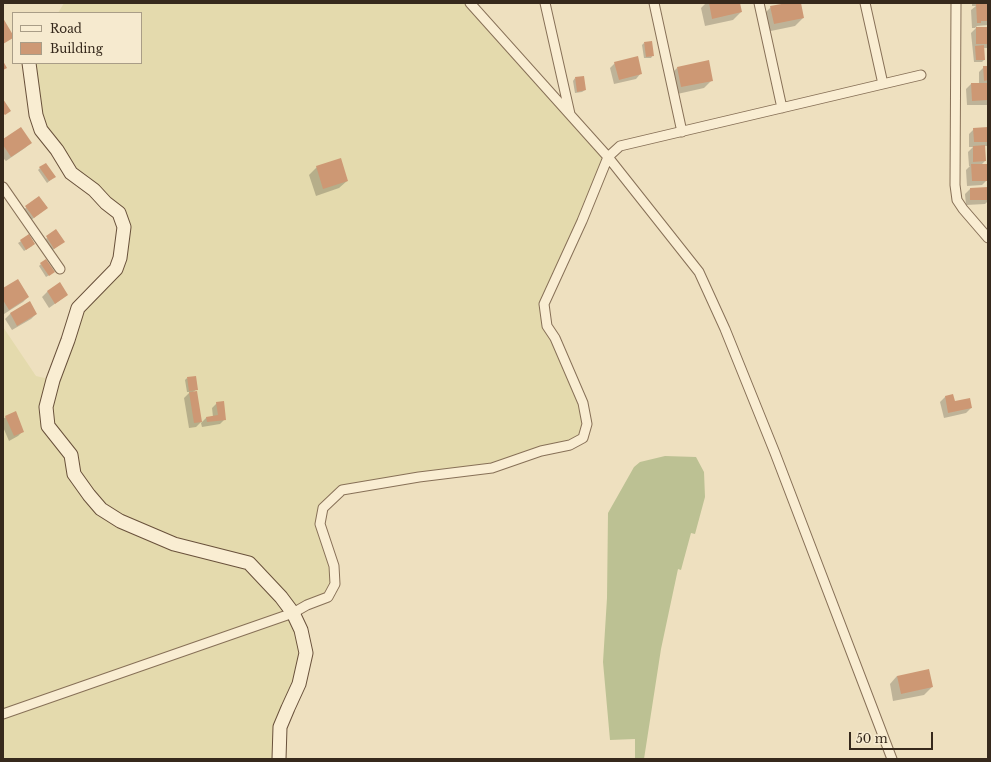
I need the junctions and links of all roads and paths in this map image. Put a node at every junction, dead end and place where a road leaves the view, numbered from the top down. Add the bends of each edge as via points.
1 (470, 3) edge
2 (545, 3) edge
3 (654, 3) edge
4 (759, 3) edge
5 (865, 3) edge
6 (956, 3) edge
7 (29, 64) edge
8 (921, 75) dead end
9 (883, 84) junction
10 (782, 108) junction
11 (570, 116) junction
12 (682, 132) junction
13 (608, 157) junction
14 (3, 187) edge
15 (988, 238) edge
16 (60, 269) dead end
17 (293, 613) junction
18 (3, 714) edge
19 (279, 759) edge
20 (892, 759) edge

1 - 11 street
2 - 11 street
3 - 12 street
4 - 10 street
5 - 9 street
6 - 15 street via 957,200
7 - 17 street via 36,115 41,130 71,173 119,213 124,227 116,269 78,308 46,407 48,426 72,455 74,474 101,509 120,521 174,544 249,563
8 - 9 street
9 - 10 street
10 - 12 street
11 - 13 street
12 - 13 street via 620,146
13 - 17 street via 544,304 547,326 583,403 587,424 583,438 570,445 541,451 492,468 342,490 323,508 320,524 334,566 335,584 328,597
13 - 20 street via 699,272 775,453
14 - 16 street
17 - 18 street
17 - 19 street via 301,630 306,653 300,684 280,727

